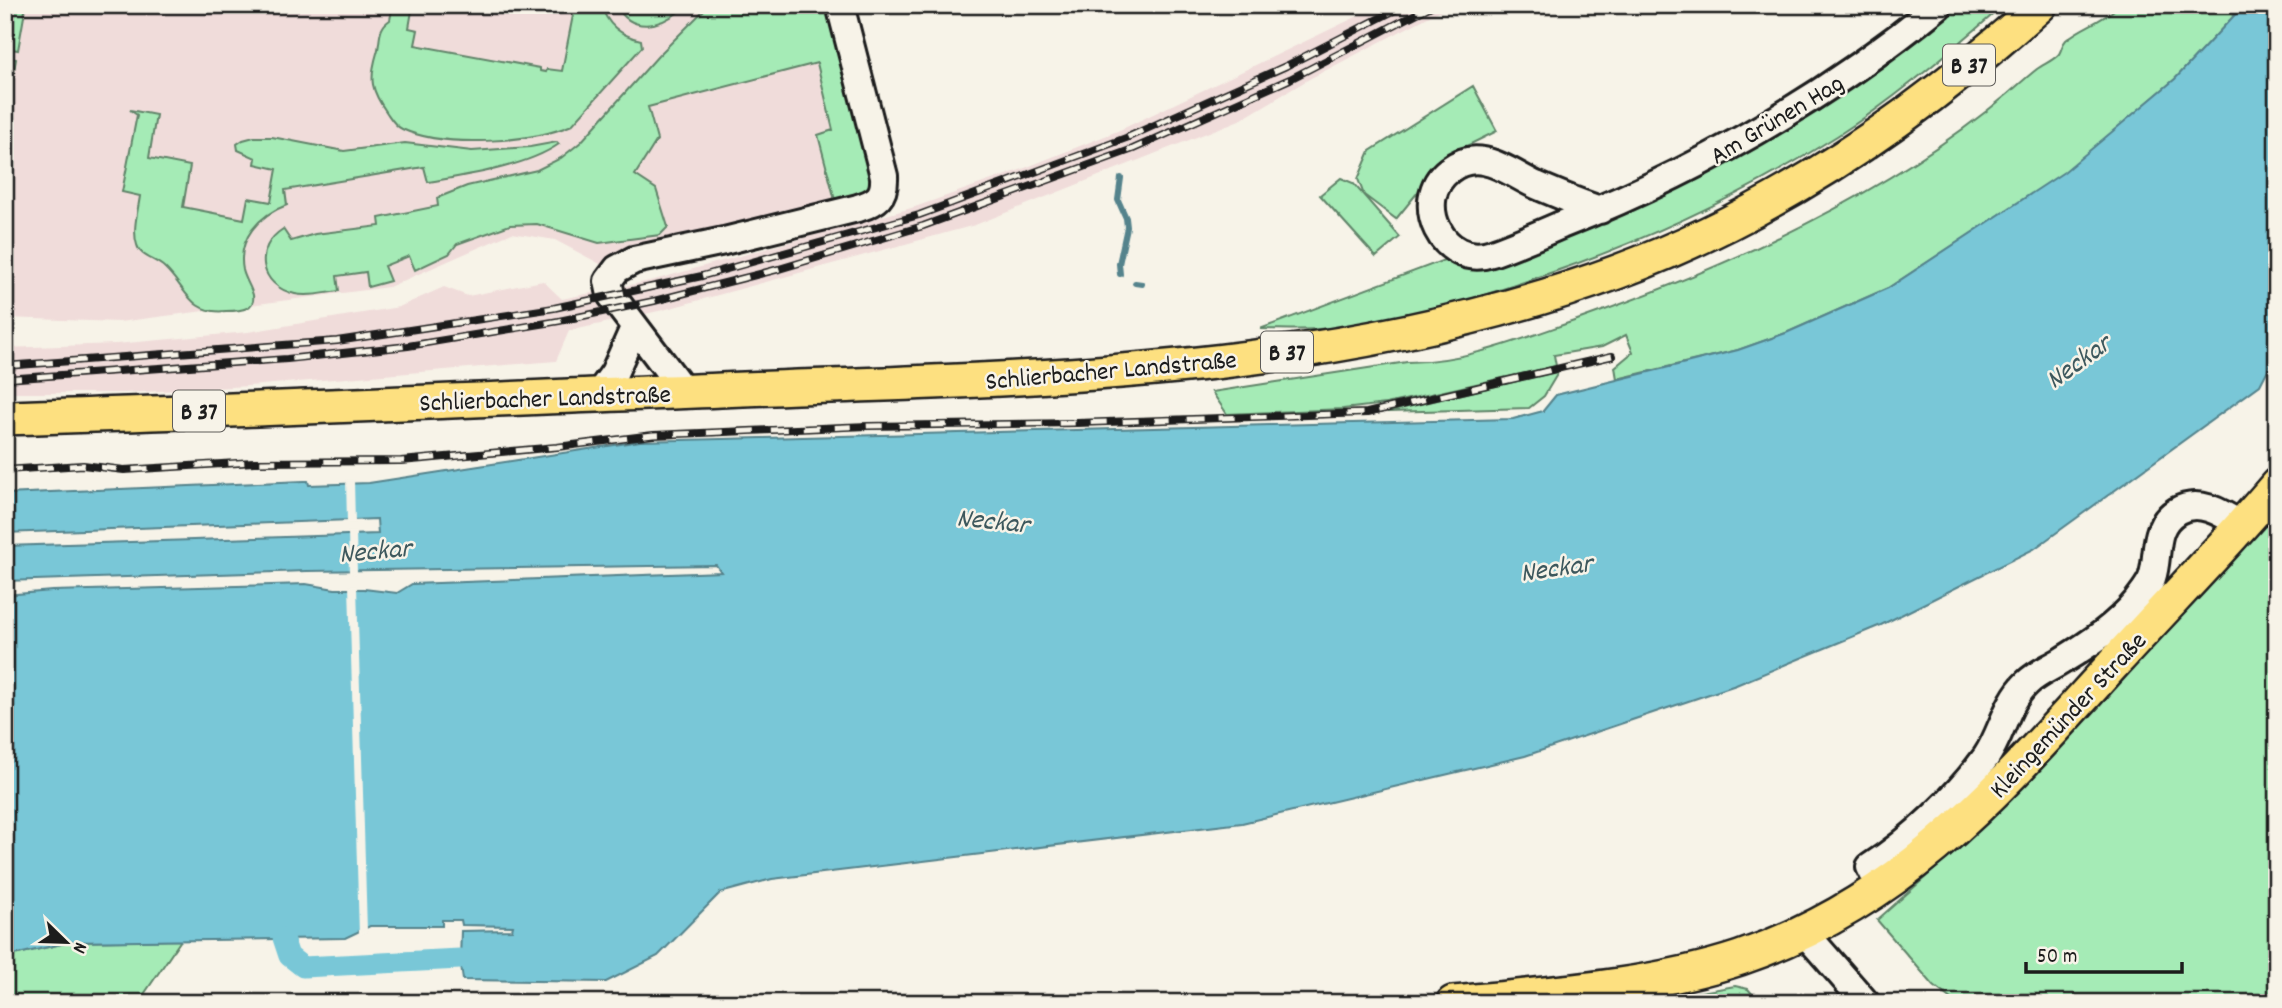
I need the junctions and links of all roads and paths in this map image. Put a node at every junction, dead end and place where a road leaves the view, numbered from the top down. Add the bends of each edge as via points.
1 (840, 5) edge
2 (1939, 5) edge
3 (2040, 5) edge
4 (1600, 210) junction
5 (634, 328) junction
6 (679, 392) junction
7 (598, 395) junction
8 (5, 418) edge
9 (2277, 485) edge
10 (2241, 525) junction
11 (1881, 889) junction
12 (1804, 932) junction
13 (1453, 1003) edge
14 (1866, 1003) edge

1 - 5 street via 884,176 881,197 858,208 627,262 611,276 608,289
2 - 4 street, Am Grünen Hag via 1856,69 1776,120 1686,171
3 - 6 main road, Schlierbacher Landstraße / B 37 via 1899,119 1790,190 1619,271 1477,316 1352,343 1169,368 874,386
4 - 4 street, Am Grünen Hag via 1496,163 1479,160 1464,161 1447,171 1431,204 1433,223 1450,246 1479,256
5 - 6 street via 677,382
5 - 7 street via 614,373
6 - 7 main road, Schlierbacher Landstraße / B 37
7 - 8 main road, Schlierbacher Landstraße / B 37
9 - 10 main road, Kleingemünder Straße
10 - 11 main road, Kleingemünder Straße via 1977,810
10 - 11 street, Kleingemünder Straße via 2213,509 2197,506 2169,518 2158,536 2151,580 2137,601 2108,631 2024,686 1985,758 1942,807 1870,867
11 - 12 main road, Kleingemünder Straße
12 - 13 main road, Kleingemünder Straße via 1683,973
12 - 14 street

